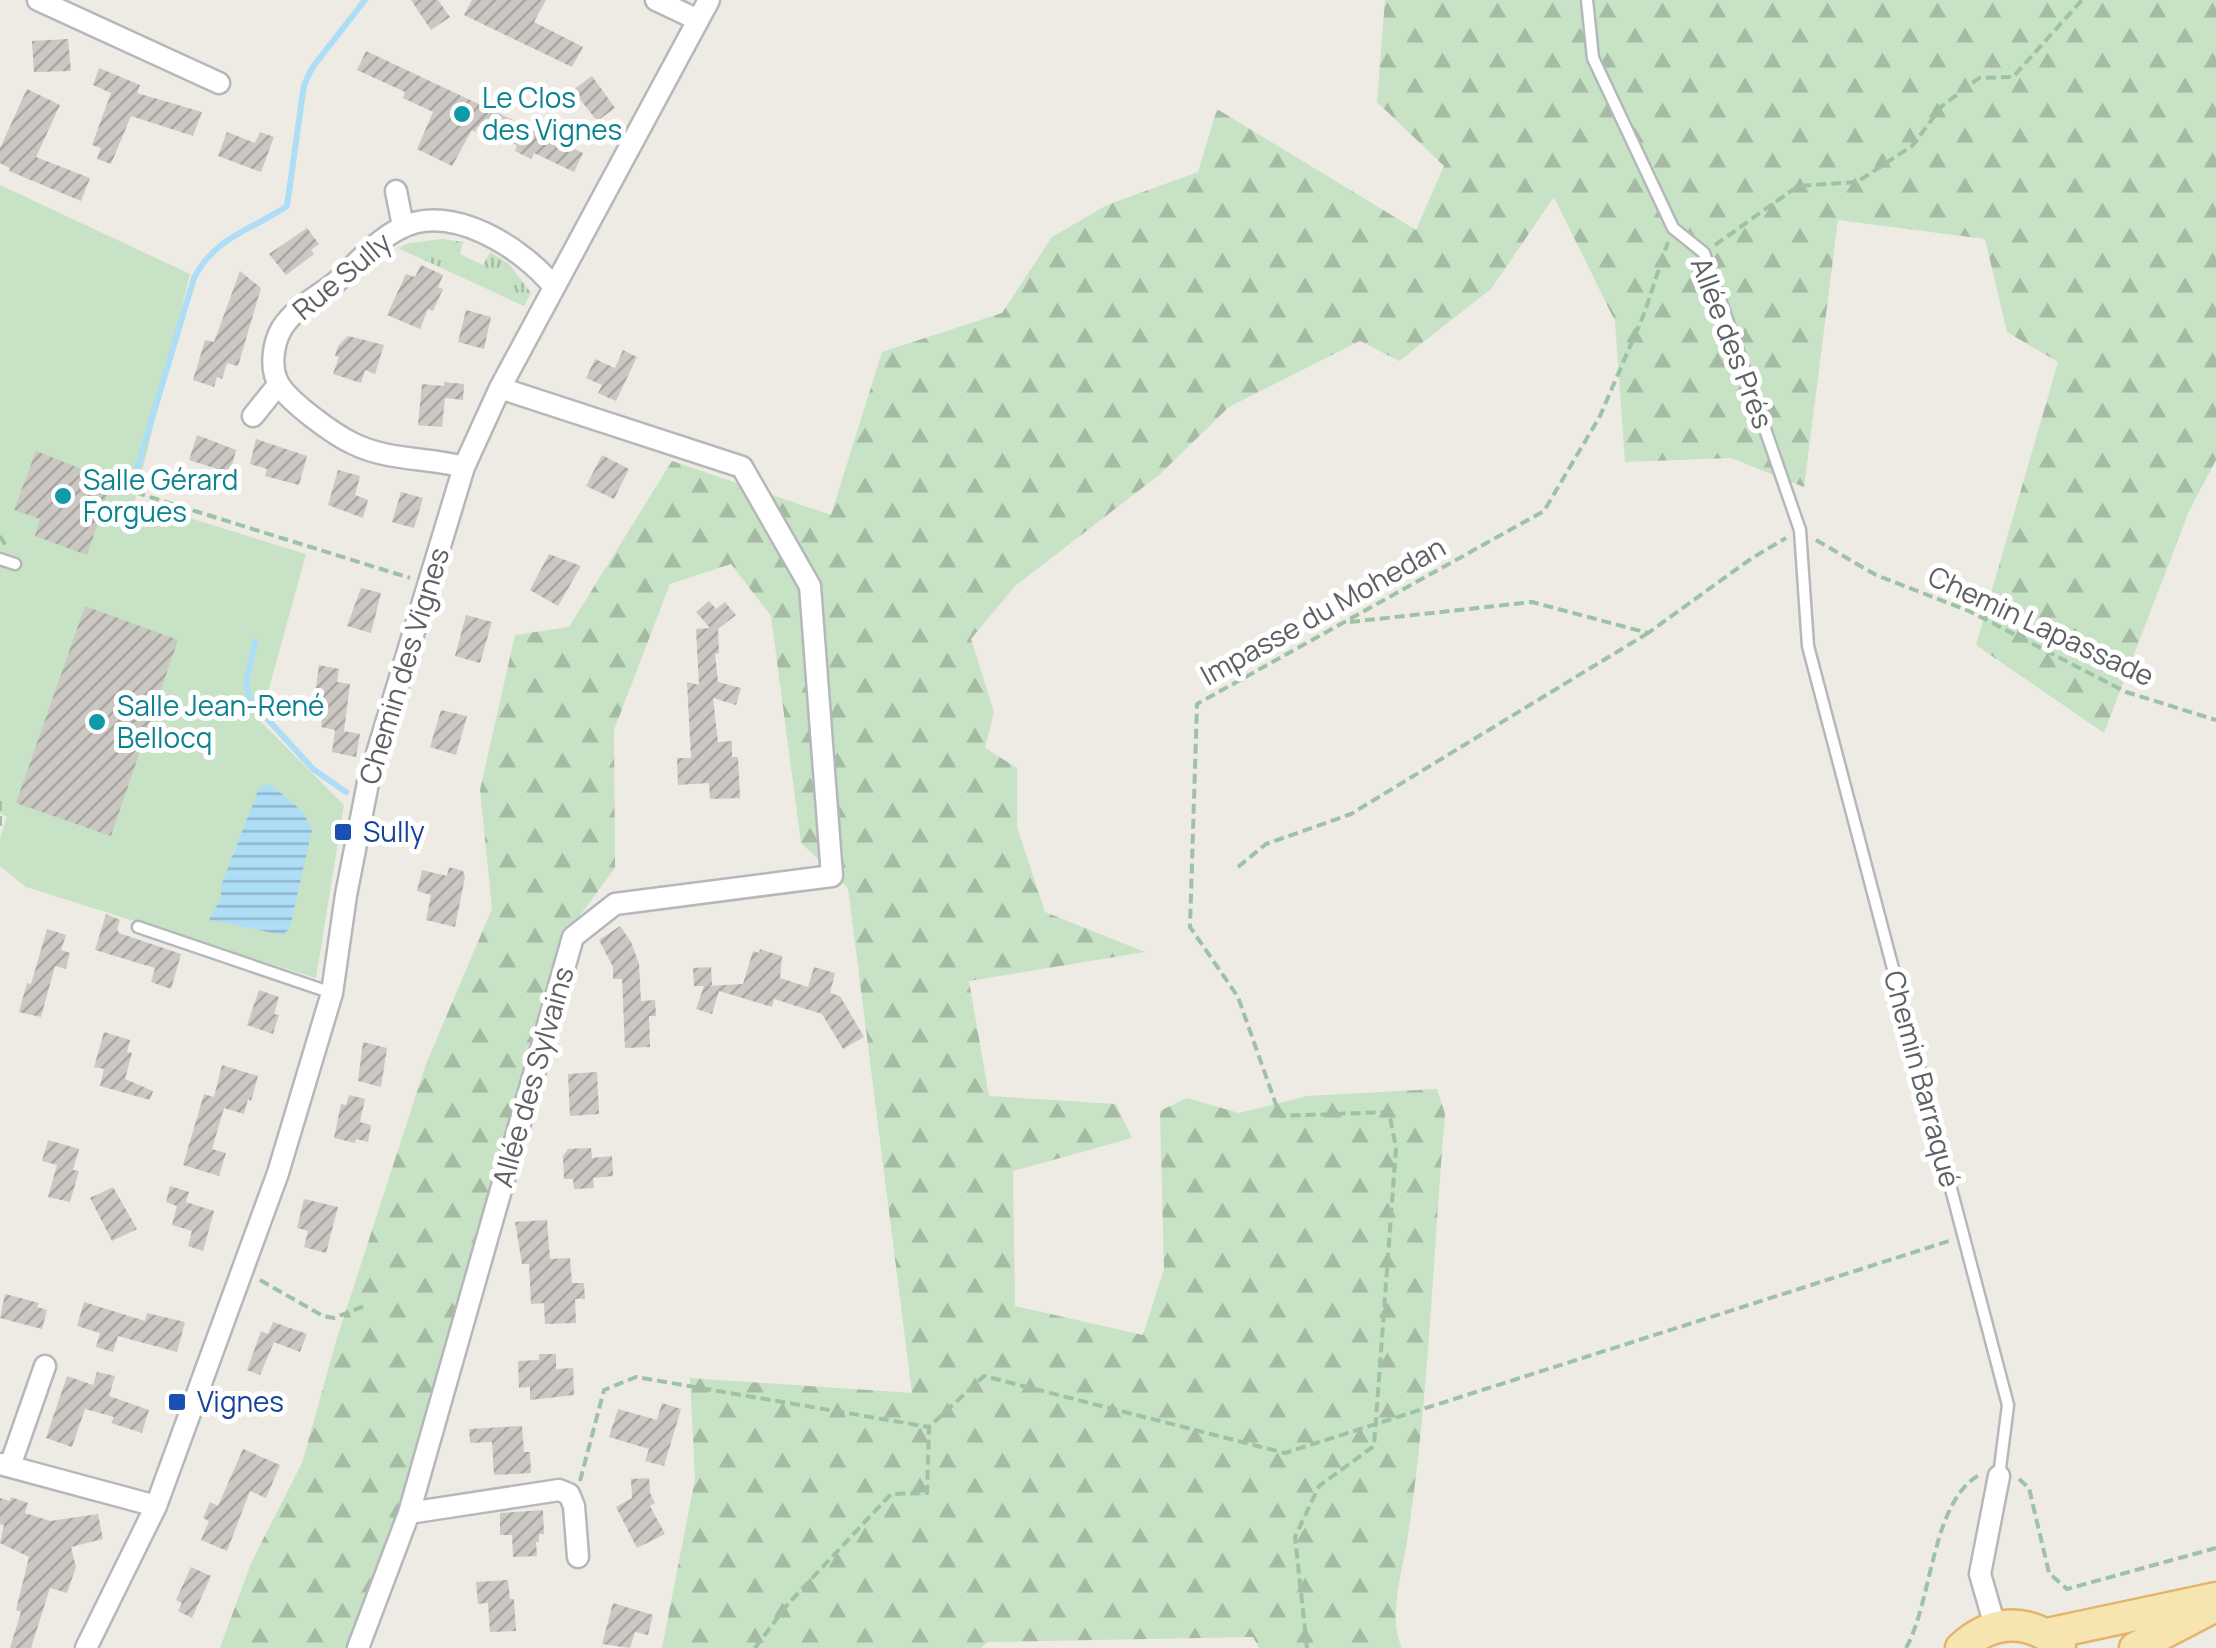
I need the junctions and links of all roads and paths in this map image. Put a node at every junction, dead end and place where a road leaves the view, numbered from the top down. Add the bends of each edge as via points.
1 (38, 0) edge
2 (656, 0) edge
3 (709, 0) edge
4 (1587, 0) edge
5 (2082, 0) edge
6 (698, 20) junction
7 (219, 83) dead end
8 (396, 190) dead end
9 (403, 226) junction
10 (1673, 228) junction
11 (1704, 253) junction
12 (554, 287) junction
13 (278, 385) junction
14 (500, 388) junction
15 (253, 416) dead end
16 (464, 467) junction
17 (120, 488) dead end
18 (1800, 530) junction
19 (0, 558) edge
20 (15, 564) dead end
21 (429, 584) junction
22 (1345, 623) junction
23 (1648, 633) junction
24 (2216, 720) edge
25 (0, 801) edge
26 (0, 827) edge
27 (1238, 867) dead end
28 (138, 928) dead end
29 (332, 993) junction
30 (1964, 1236) junction
31 (243, 1270) junction
32 (367, 1305) dead end
33 (46, 1366) dead end
34 (1376, 1424) junction
35 (929, 1427) junction
36 (5, 1465) edge
37 (1999, 1476) junction
38 (156, 1506) junction
39 (574, 1506) junction
40 (409, 1513) junction
41 (2216, 1548) edge
42 (578, 1558) dead end
43 (2216, 1602) edge
44 (1995, 1626) junction
45 (2055, 1641) edge
46 (86, 1648) edge
47 (358, 1648) edge
48 (755, 1648) edge
49 (1308, 1648) edge
50 (1906, 1648) edge
51 (1961, 1648) edge
52 (2135, 1648) edge

1 - 7 street
2 - 6 street
3 - 6 street, Chemin des Vignes
4 - 10 lane, Allée des Prés via 1592,58
5 - 11 path via 2013,77 1979,78 1942,106 1912,146 1856,182 1798,186
6 - 12 street, Chemin des Vignes
8 - 9 street, Rue Sully
9 - 12 street, Rue Sully via 458,224 489,233
9 - 13 street, Rue Sully via 282,329 272,357
10 - 11 lane, Allée des Prés
10 - 22 path, Impasse du Mohedan via 1600,416 1544,510
11 - 18 lane, Allée des Prés
12 - 14 street, Chemin des Vignes
13 - 15 street
13 - 16 street via 350,442 381,455
14 - 16 street, Chemin des Vignes
14 - 40 street, Allée des Sylvains via 742,467 810,586 832,876 615,904 573,937
16 - 21 street, Chemin des Vignes
17 - 21 path
18 - 23 path
18 - 24 path, Chemin Lapassade via 1876,575 1969,611 2126,692
18 - 30 lane, Chemin Barraqué via 1808,646
19 - 20 lane
21 - 29 street, Chemin des Vignes via 368,783
22 - 23 path via 1532,602
22 - 34 path, Impasse du Mohedan via 1196,704 1190,927 1238,997 1280,1116 1389,1112 1396,1148
23 - 27 path via 1352,814 1266,844
25 - 26 path
28 - 29 lane
29 - 31 street, Chemin des Vignes
30 - 34 path
30 - 37 lane, Chemin Barraqué via 2008,1405
31 - 32 path via 323,1316
31 - 38 street, Chemin des Vignes
33 - 36 street
34 - 35 path via 1285,1454 984,1376
34 - 49 path, Impasse du Mohedan via 1374,1446 1319,1486 1295,1537
35 - 39 path via 636,1377 604,1390
35 - 48 path via 927,1493 891,1494 786,1605
36 - 38 street
37 - 41 path via 2018,1478 2029,1488 2049,1573 2067,1589
37 - 44 street, Chemin Barraqué via 1980,1574
37 - 50 path via 1984,1472 1965,1482 1948,1512
38 - 46 street, Chemin des Vignes
39 - 40 street via 560,1490
39 - 42 street
40 - 47 street
43 - 45 main road
43 - 52 main road
44 - 45 main road via 2030,1627
44 - 51 main road

